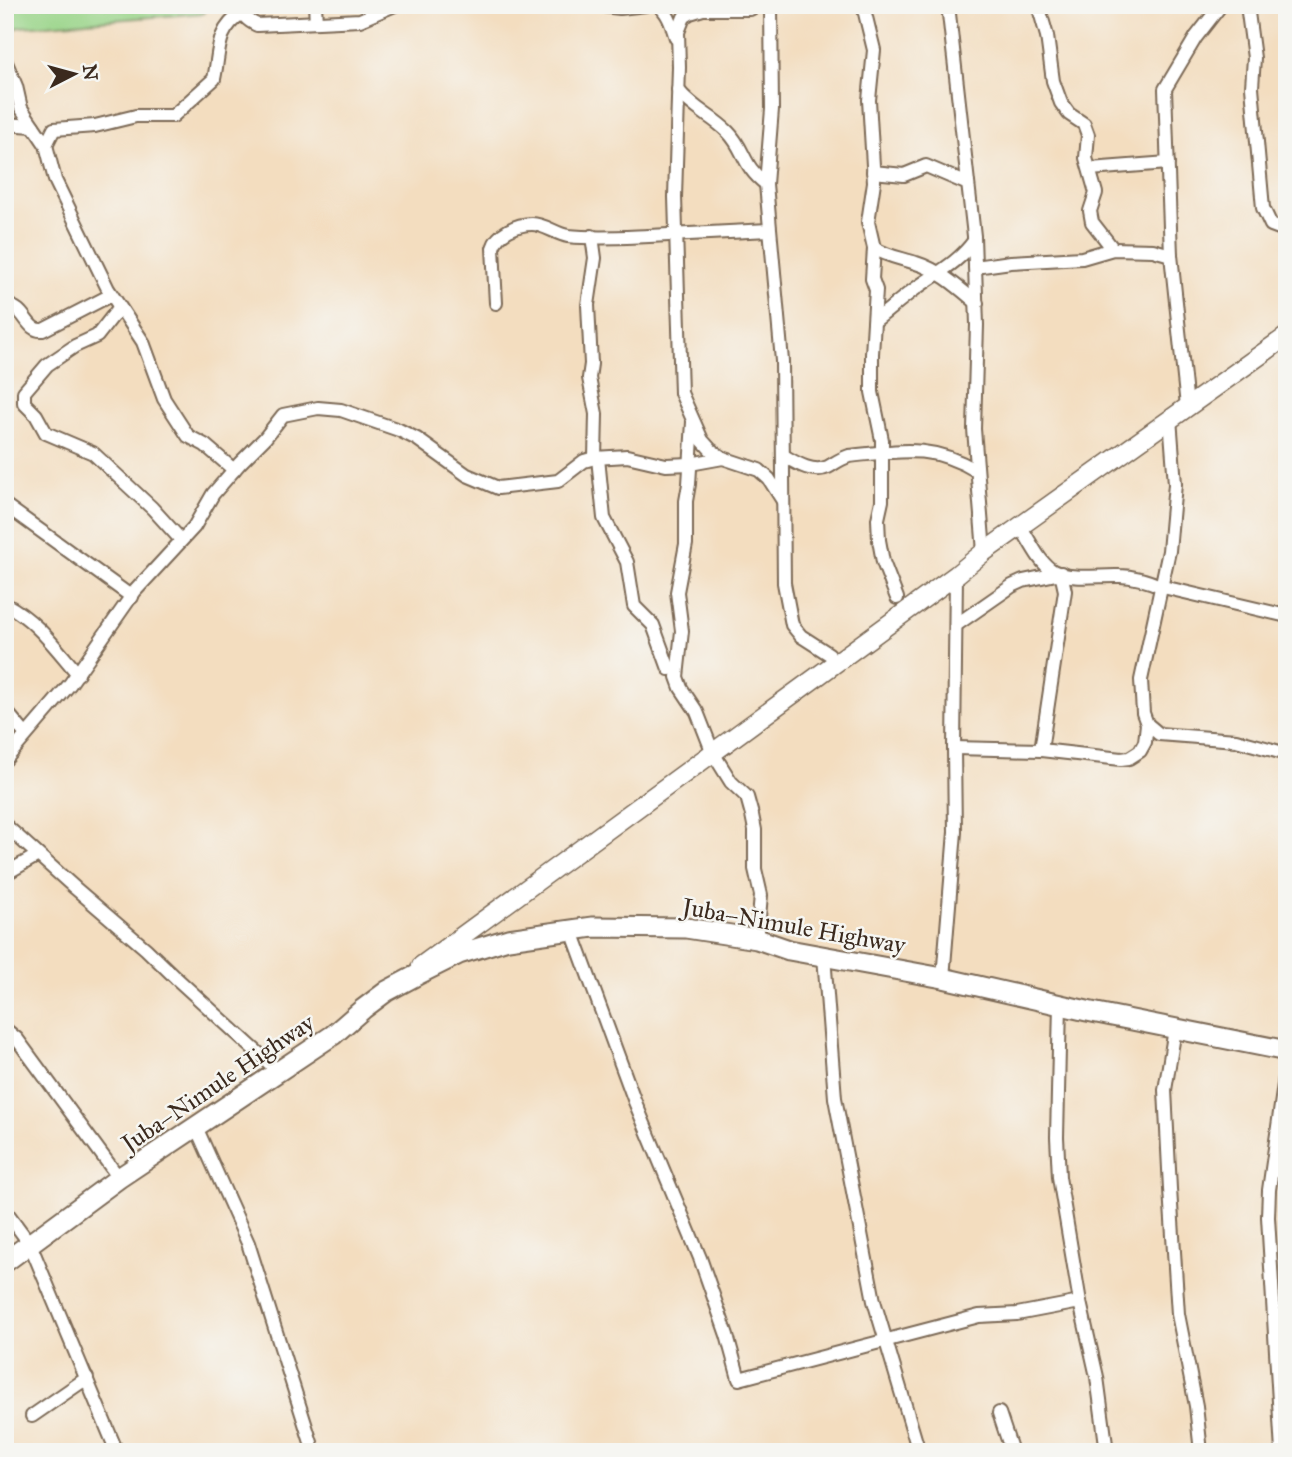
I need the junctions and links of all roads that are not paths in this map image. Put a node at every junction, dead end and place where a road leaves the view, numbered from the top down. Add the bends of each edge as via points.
1 (315, 5) edge
2 (396, 5) edge
3 (595, 5) edge
4 (646, 5) edge
5 (658, 5) edge
6 (680, 5) edge
7 (771, 5) edge
8 (863, 5) edge
9 (948, 5) edge
10 (1038, 5) edge
11 (1221, 5) edge
12 (1247, 5) edge
13 (698, 7) edge
14 (754, 7) edge
15 (240, 9) edge
16 (316, 22) junction
17 (680, 23) junction
18 (770, 27) junction
19 (678, 44) junction
20 (5, 60) edge
21 (678, 90) junction
22 (5, 124) edge
23 (33, 126) junction
24 (46, 145) junction
25 (1168, 163) junction
26 (1090, 169) junction
27 (873, 173) junction
28 (766, 184) junction
29 (968, 184) junction
30 (769, 230) junction
31 (1287, 231) edge
32 (676, 235) junction
33 (592, 236) junction
34 (974, 241) junction
35 (874, 248) junction
36 (1113, 249) junction
37 (1171, 255) junction
38 (975, 267) junction
39 (939, 274) junction
40 (111, 295) junction
41 (496, 303) dead end
42 (976, 303) junction
43 (7, 306) dead end
44 (119, 308) junction
45 (876, 320) junction
46 (1287, 336) edge
47 (1187, 406) junction
48 (1170, 418) junction
49 (693, 420) junction
50 (882, 454) junction
51 (784, 456) junction
52 (596, 458) junction
53 (723, 458) junction
54 (690, 464) junction
55 (234, 470) junction
56 (977, 471) junction
57 (783, 502) junction
58 (5, 505) edge
59 (1020, 526) junction
60 (181, 541) junction
61 (984, 552) junction
62 (1061, 573) junction
63 (956, 575) junction
64 (1163, 587) junction
65 (132, 597) junction
66 (897, 598) dead end
67 (5, 604) edge
68 (1287, 616) edge
69 (956, 625) junction
70 (829, 654) dead end
71 (669, 669) dead end
72 (78, 674) junction
73 (5, 709) edge
74 (1147, 724) junction
75 (26, 735) junction
76 (1174, 737) junction
77 (1287, 741) edge
78 (1267, 747) junction
79 (954, 748) junction
80 (1041, 750) junction
81 (1140, 751) junction
82 (713, 753) junction
83 (1287, 754) edge
84 (5, 760) edge
85 (5, 825) edge
86 (38, 855) junction
87 (5, 874) edge
88 (572, 931) junction
89 (757, 939) junction
90 (824, 956) junction
91 (943, 978) junction
92 (387, 991) junction
93 (1060, 1004) junction
94 (5, 1029) edge
95 (1175, 1029) junction
96 (1287, 1051) edge
97 (1287, 1063) edge
98 (280, 1073) dead end
99 (196, 1127) junction
100 (119, 1178) junction
101 (5, 1210) edge
102 (30, 1244) junction
103 (5, 1262) edge
104 (1080, 1302) junction
105 (887, 1341) junction
106 (87, 1378) junction
107 (999, 1413) dead end
108 (32, 1416) dead end
109 (117, 1452) edge
110 (314, 1452) edge
111 (919, 1452) edge
112 (1012, 1452) edge
113 (1107, 1452) edge
114 (1201, 1452) edge
115 (1282, 1452) edge

1 - 16 street
2 - 16 street via 360,20
3 - 4 street
5 - 19 street via 670,20
6 - 17 street
7 - 18 street
8 - 27 street via 874,50 869,100
9 - 29 street
10 - 26 street via 1053,81 1064,109 1086,129
11 - 25 street via 1165,89
12 - 31 street via 1263,208 1271,225
13 - 14 street
13 - 17 street
14 - 18 street
15 - 16 street via 257,25
15 - 24 street via 226,27 214,79 173,116 136,116 54,129
17 - 19 street
18 - 28 street via 772,109
19 - 21 street
20 - 23 street via 21,108
21 - 28 street via 729,133 749,169
21 - 32 street
22 - 23 street
23 - 24 street
24 - 40 street via 55,180
25 - 26 street
25 - 37 street
26 - 36 street via 1096,193 1092,222
27 - 29 street via 904,175 926,166
27 - 35 street via 868,222
28 - 30 street
29 - 34 street
30 - 32 street
30 - 51 street via 782,361
32 - 33 street
32 - 49 street via 681,393
33 - 41 street via 568,236 532,224 499,236 493,248
33 - 52 street via 596,258 588,305 589,378 596,414
34 - 38 street
34 - 39 street
35 - 39 street
35 - 45 street
36 - 37 street
36 - 38 street via 1082,258
37 - 47 street
38 - 42 street
39 - 42 street
39 - 45 street
40 - 43 street via 37,331 21,312
40 - 44 street
42 - 56 street
44 - 55 street via 143,342 164,399 188,436
44 - 60 street via 97,336 47,365 24,392 24,403 46,433 93,453
45 - 50 street via 872,392
46 - 47 main road
47 - 48 main road
48 - 59 main road
48 - 64 street via 1175,484
49 - 53 street via 702,440
49 - 54 street
50 - 51 street via 849,456 817,469
50 - 56 street via 924,450 947,455
50 - 66 street via 879,540
51 - 57 street
52 - 54 street via 627,456 666,465
52 - 55 street via 584,461 558,481 498,488 467,475 399,430 341,410 318,408 283,415
52 - 71 street via 604,519 626,562 634,606 653,625
53 - 54 street
53 - 57 street via 759,470
54 - 82 street via 686,544 677,592 682,631 677,677
55 - 60 street
56 - 61 street
57 - 70 street via 784,583 792,625
58 - 65 street
59 - 61 main road
59 - 62 street via 1045,565
60 - 65 street
61 - 63 main road
62 - 64 street via 1144,579
62 - 69 street via 1012,586
62 - 80 street via 1065,591
63 - 69 street
63 - 82 main road
64 - 68 street
64 - 74 street via 1141,680
65 - 72 street
67 - 72 street via 35,623
69 - 79 street
72 - 75 street
73 - 75 street
74 - 76 street via 1159,734
74 - 81 street
75 - 84 street
76 - 78 street via 1219,738
76 - 81 street
77 - 78 street
78 - 83 street
79 - 80 street
79 - 91 street via 955,832
80 - 81 street via 1121,759
82 - 89 street via 747,797 752,815 761,895
82 - 92 main road
85 - 86 street
86 - 87 street
86 - 98 street
88 - 89 main road, Juba–Nimule Highway via 685,928
88 - 92 main road, Juba–Nimule Highway via 508,939 459,954
88 - 105 street via 635,1102 700,1258 739,1379
89 - 90 main road, Juba–Nimule Highway
90 - 91 main road, Juba–Nimule Highway
90 - 105 street via 835,1098 874,1301
91 - 93 main road, Juba–Nimule Highway
92 - 99 main road, Juba–Nimule Highway via 333,1035
93 - 95 main road, Juba–Nimule Highway
93 - 104 street via 1059,1177
94 - 100 street
95 - 96 main road, Juba–Nimule Highway
95 - 114 street via 1166,1090 1176,1286
97 - 115 street via 1268,1217
99 - 100 main road, Juba–Nimule Highway
99 - 110 street via 248,1243
100 - 102 main road, Juba–Nimule Highway
101 - 102 street
102 - 103 main road, Juba–Nimule Highway
102 - 106 street
104 - 105 street via 979,1316
104 - 113 street
105 - 111 street
106 - 108 street
106 - 109 street
107 - 112 street

